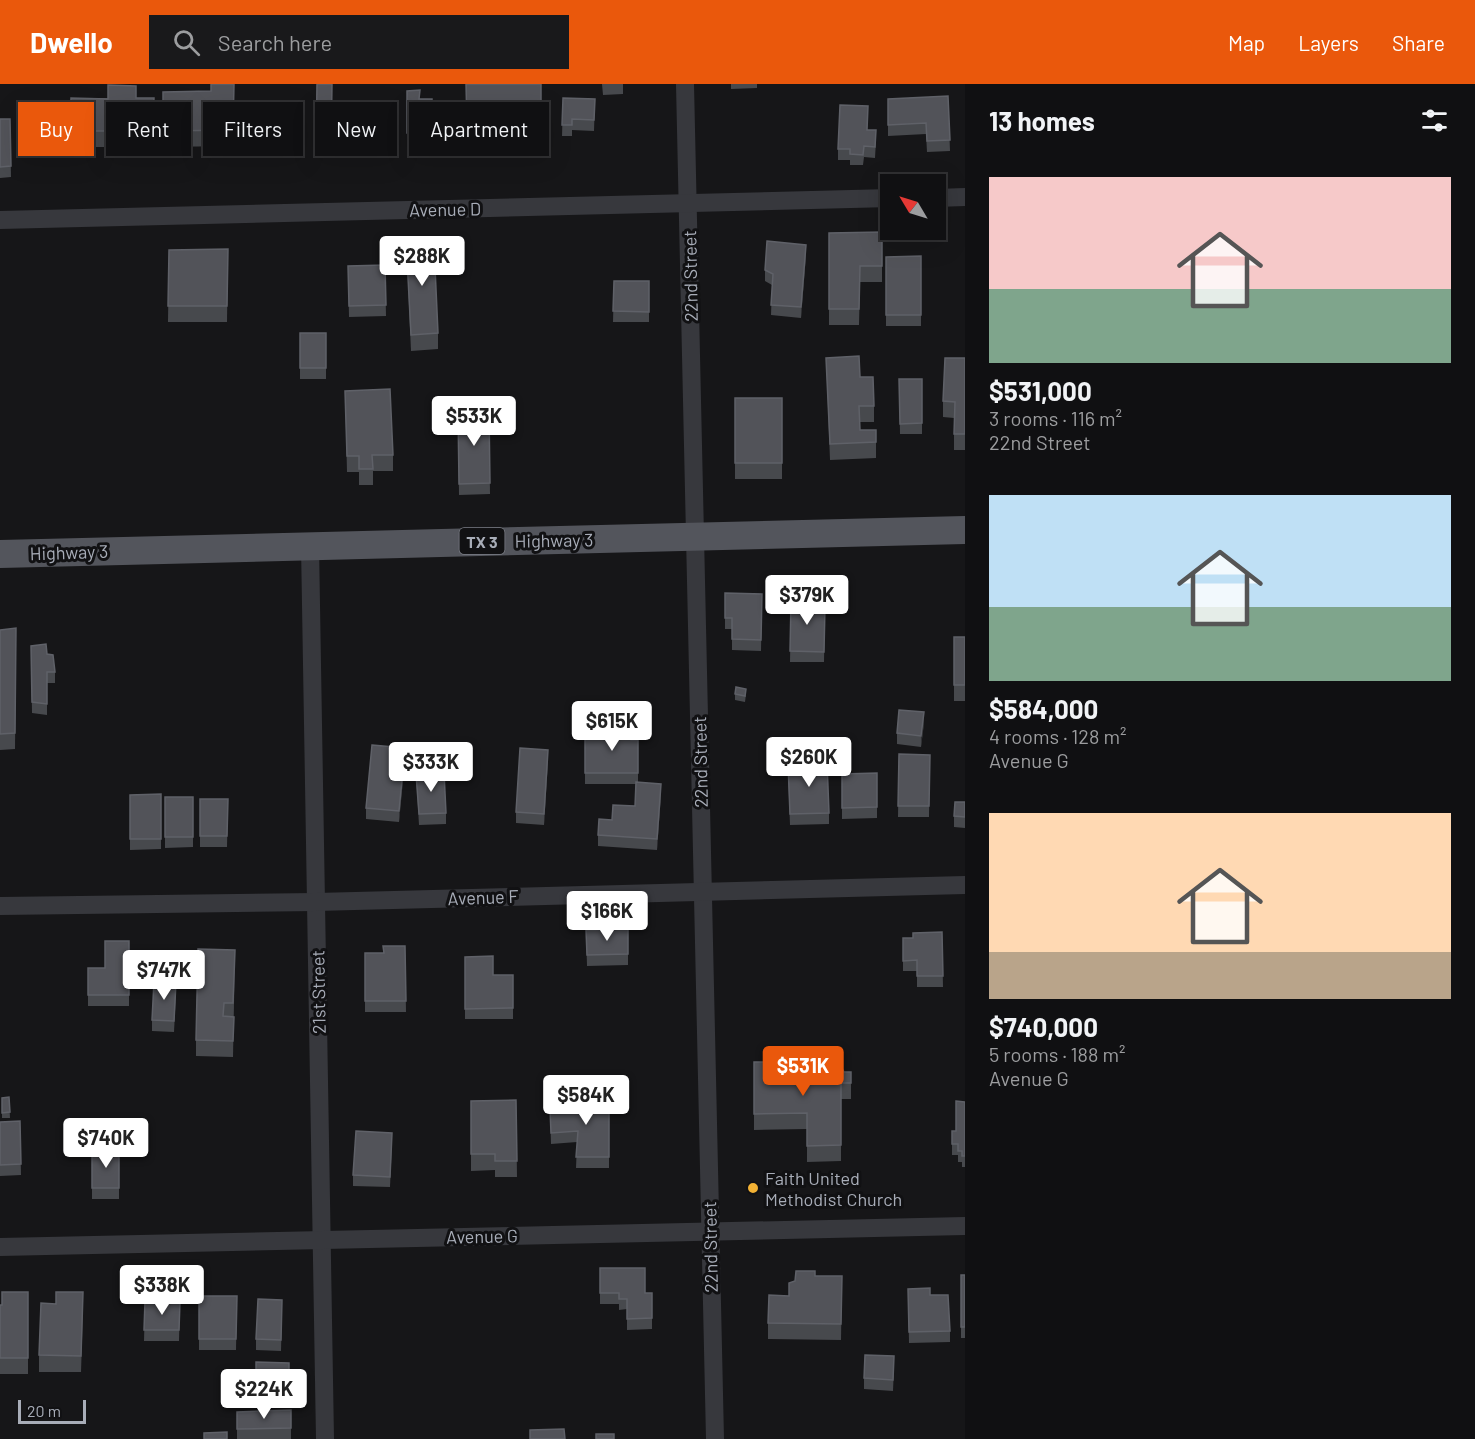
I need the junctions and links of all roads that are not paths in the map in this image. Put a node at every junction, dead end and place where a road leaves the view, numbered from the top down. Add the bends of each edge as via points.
1 (686, 84) edge
2 (965, 197) edge
3 (880, 198) edge
4 (946, 198) edge
5 (688, 202) junction
6 (0, 220) edge
7 (965, 530) edge
8 (695, 536) junction
9 (310, 545) junction
10 (0, 554) edge
11 (965, 885) edge
12 (703, 891) junction
13 (316, 902) junction
14 (0, 906) edge
15 (965, 1226) edge
16 (710, 1231) junction
17 (322, 1240) junction
18 (0, 1247) edge
19 (325, 1439) edge
20 (715, 1439) edge

1 - 5 street, 22nd Street
2 - 4 street
3 - 5 street, Avenue D
5 - 6 street, Avenue D
5 - 8 street, 22nd Street
7 - 8 main road, Highway 3 / TX 3
8 - 9 main road, Highway 3 / TX 3
8 - 12 street, 22nd Street
9 - 10 main road, Highway 3 / TX 3
9 - 13 street, 21st Street
11 - 12 street, Avenue F
12 - 13 street, Avenue F
12 - 16 street, 22nd Street
13 - 14 street, Avenue F
13 - 17 street, 21st Street
15 - 16 street, Avenue G
16 - 17 street, Avenue G
16 - 20 street, 22nd Street
17 - 18 street, Avenue G
17 - 19 street, 21st Street

